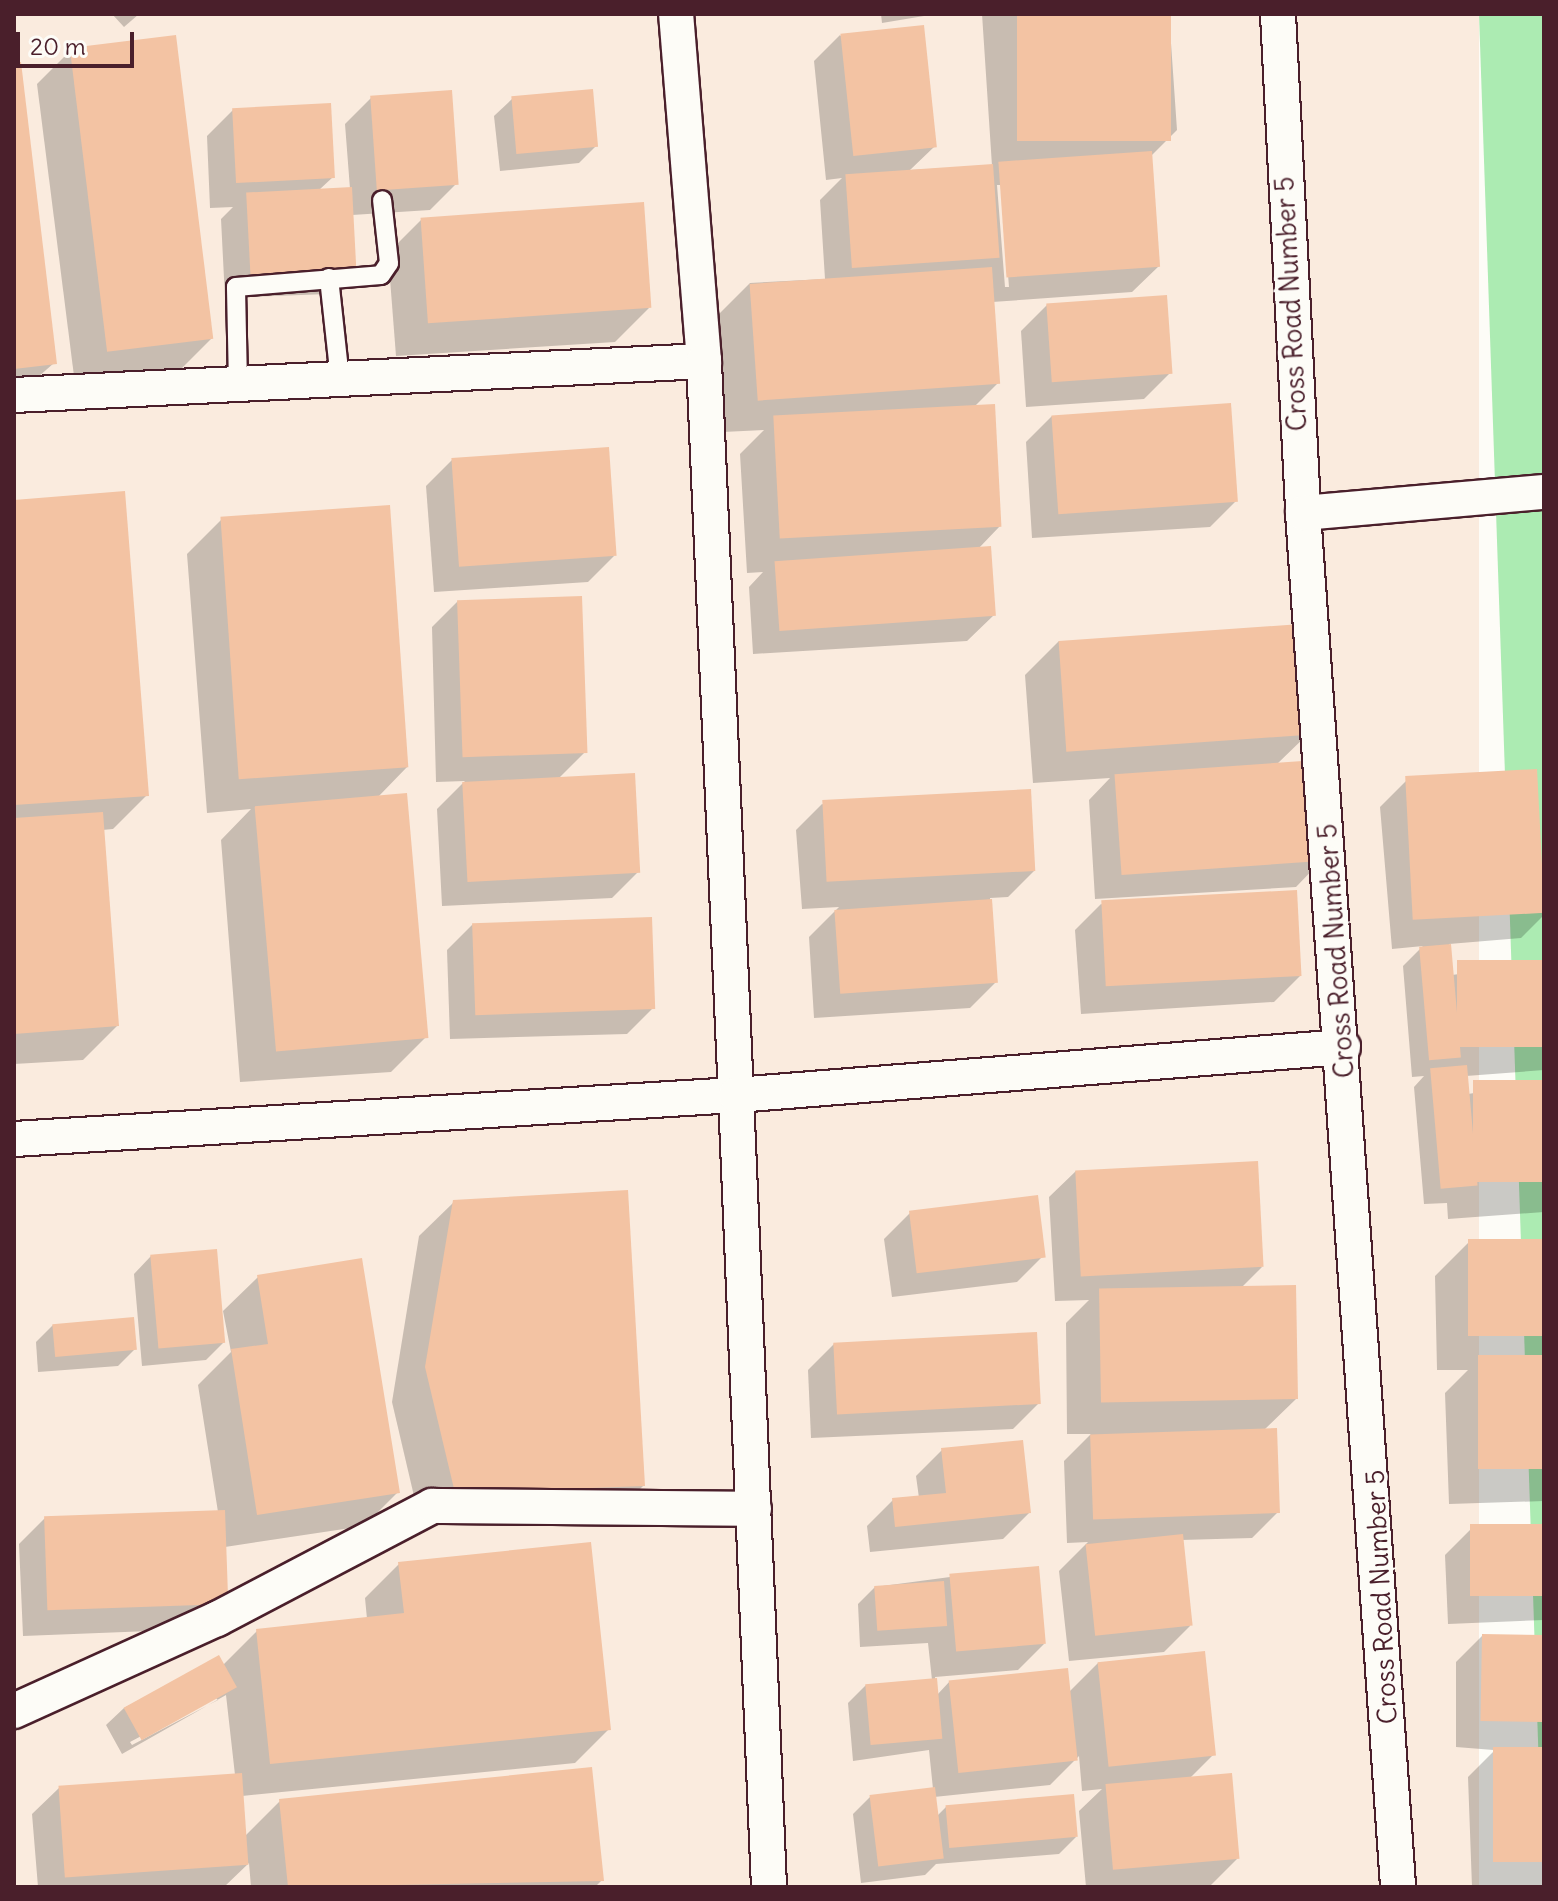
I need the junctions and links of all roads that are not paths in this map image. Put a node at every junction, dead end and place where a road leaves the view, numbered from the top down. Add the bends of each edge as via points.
1 (676, 14) edge
2 (1278, 14) edge
3 (382, 200) dead end
4 (329, 278) junction
5 (704, 361) junction
6 (340, 379) junction
7 (238, 384) junction
8 (14, 395) edge
9 (1544, 492) edge
10 (1303, 513) junction
11 (1343, 1047) junction
12 (736, 1095) junction
13 (14, 1139) edge
14 (754, 1509) junction
15 (14, 1711) edge
16 (769, 1887) edge
17 (1398, 1887) edge

1 - 5 street
2 - 10 street, Cross Road Number 5
3 - 4 lane via 386,270
4 - 6 lane
4 - 7 lane via 236,287
5 - 6 street
5 - 12 street
6 - 7 street
7 - 8 street
9 - 10 street
10 - 11 street, Cross Road Number 5
11 - 12 street
11 - 17 street, Cross Road Number 5
12 - 13 street
12 - 14 street
14 - 15 street via 432,1506 217,1619
14 - 16 street

